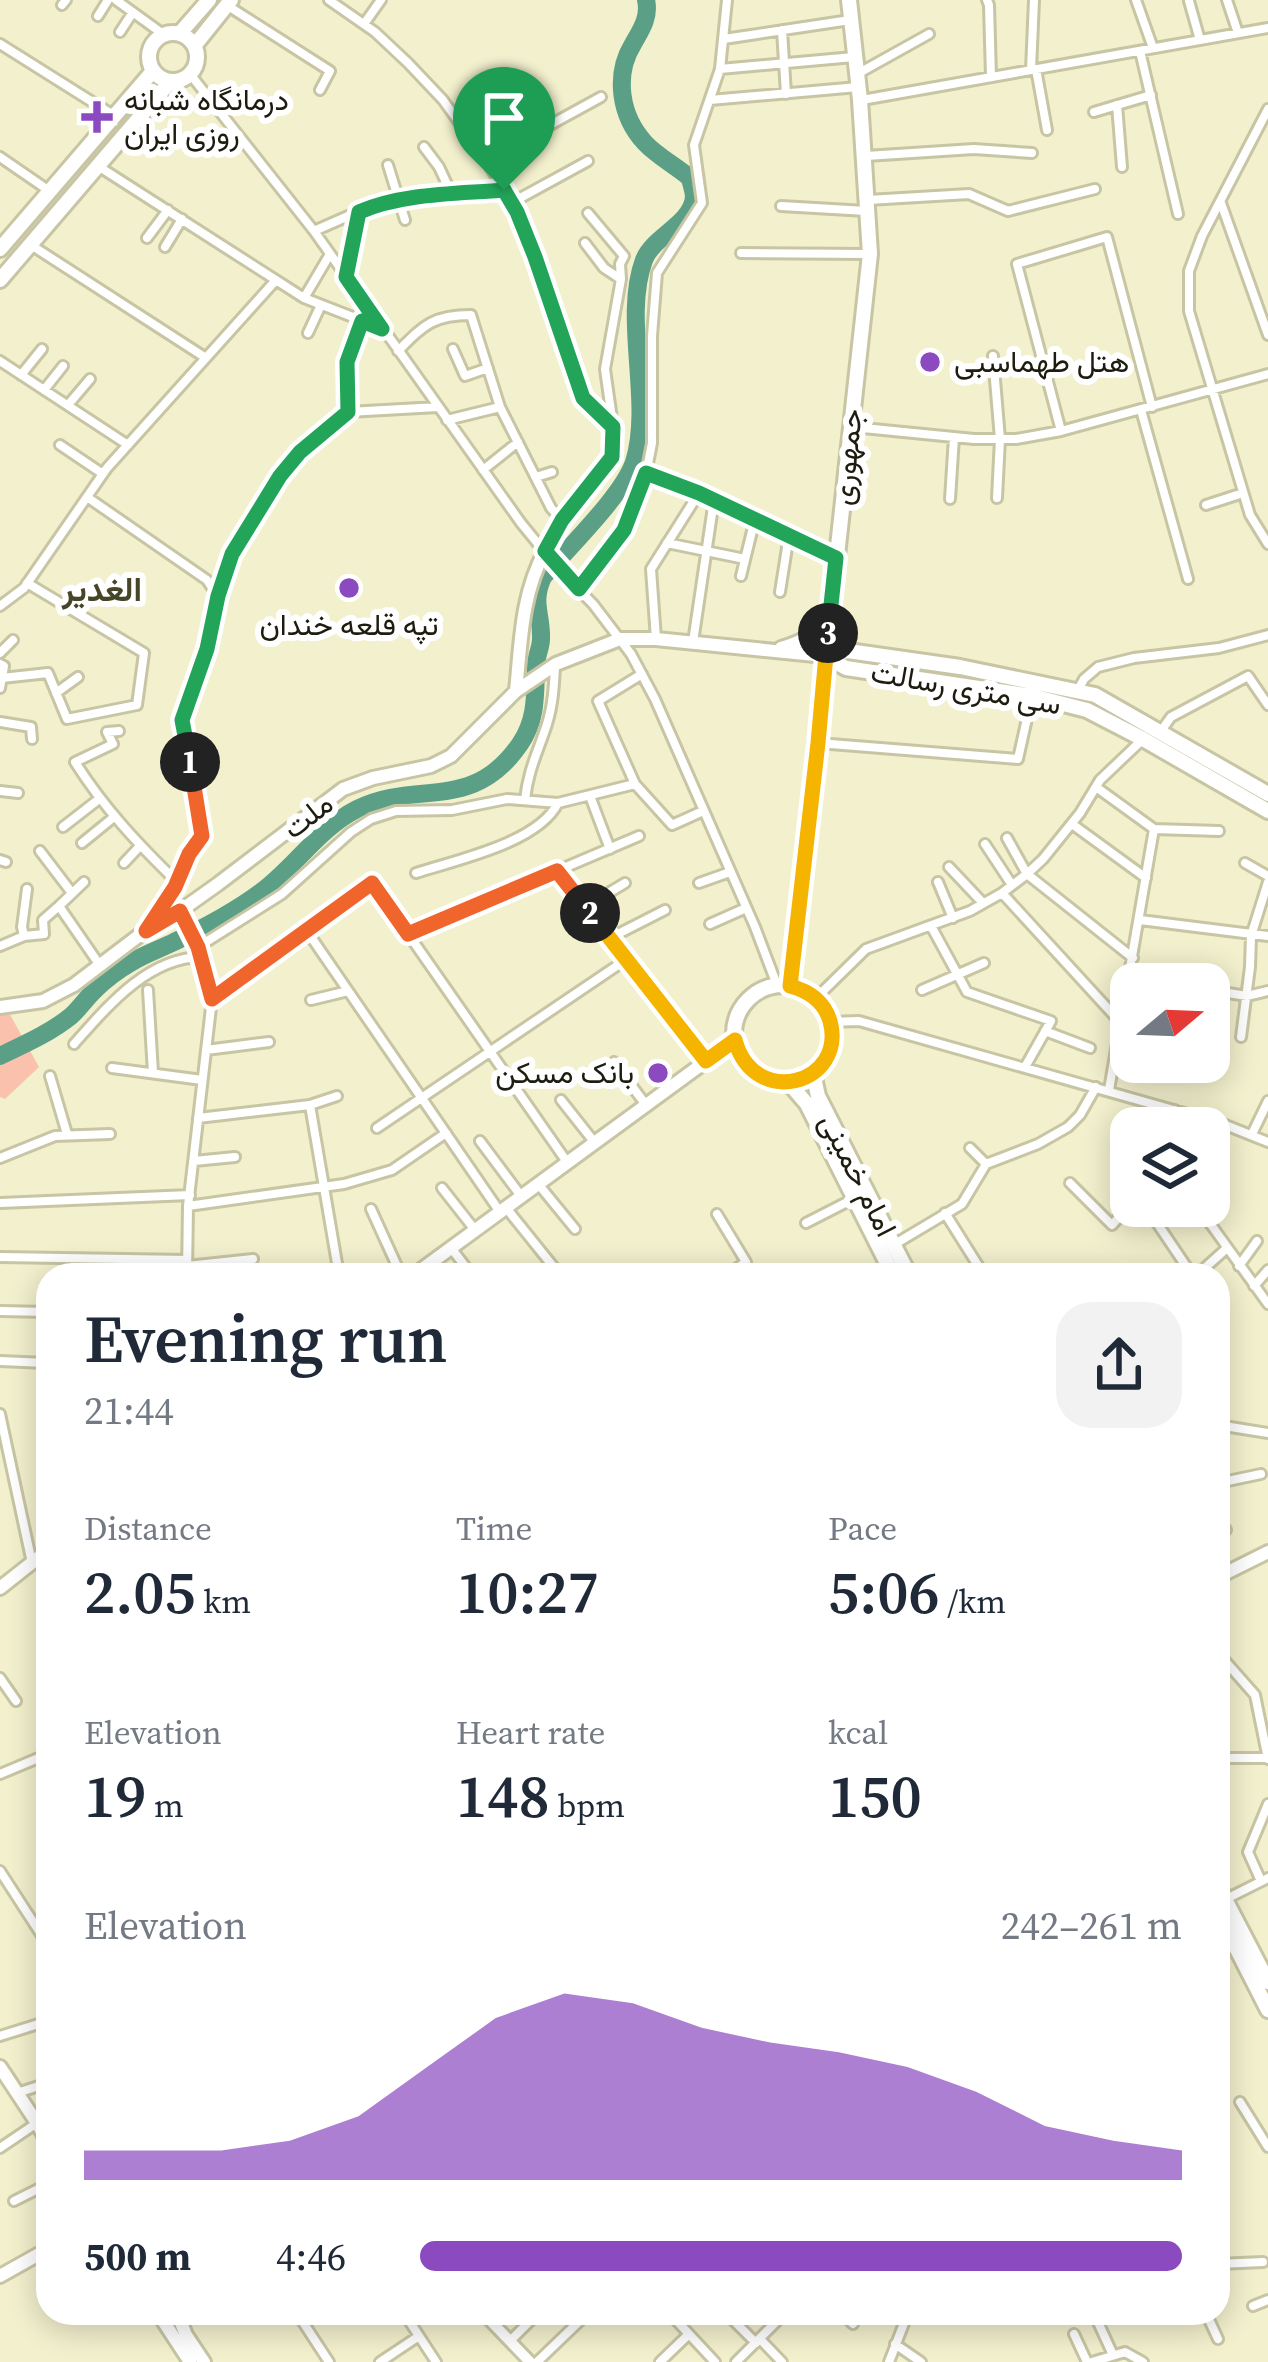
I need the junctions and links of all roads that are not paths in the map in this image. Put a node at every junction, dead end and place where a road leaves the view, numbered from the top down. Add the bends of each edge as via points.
1 (112, 0) edge
2 (209, 0) edge
3 (329, 0) edge
4 (381, 0) edge
5 (727, 0) edge
6 (849, 0) edge
7 (987, 0) edge
8 (1034, 0) edge
9 (1136, 0) edge
10 (1227, 0) edge
11 (1189, 1) edge
12 (229, 3) edge
13 (133, 12) junction
14 (98, 16) dead end
15 (852, 20) junction
16 (364, 24) junction
17 (1268, 28) edge
18 (782, 30) junction
19 (120, 32) dead end
20 (180, 33) junction
21 (1238, 33) junction
22 (163, 34) junction
23 (929, 34) dead end
24 (724, 39) junction
25 (1200, 40) junction
26 (0, 44) edge
27 (195, 45) junction
28 (1153, 48) junction
29 (1140, 50) junction
30 (856, 57) junction
31 (784, 63) junction
32 (720, 69) junction
33 (1034, 69) junction
34 (154, 71) junction
35 (190, 74) junction
36 (991, 77) junction
37 (169, 83) junction
38 (859, 87) junction
39 (320, 90) dead end
40 (786, 94) junction
41 (1150, 95) junction
42 (601, 97) dead end
43 (710, 100) junction
44 (1117, 105) junction
45 (1268, 109) edge
46 (1094, 112) dead end
47 (115, 116) junction
48 (1047, 130) dead end
49 (424, 147) dead end
50 (1032, 153) dead end
51 (0, 157) edge
52 (864, 157) junction
53 (486, 160) junction
54 (588, 161) dead end
55 (97, 165) junction
56 (388, 165) dead end
57 (1122, 167) dead end
58 (1095, 189) dead end
59 (504, 190) junction
60 (50, 191) junction
61 (452, 195) junction
62 (400, 201) junction
63 (1220, 202) junction
64 (511, 203) junction
65 (781, 206) dead end
66 (867, 206) junction
67 (169, 210) junction
68 (359, 212) junction
69 (587, 212) dead end
70 (1178, 214) dead end
71 (182, 220) junction
72 (405, 220) dead end
73 (314, 231) junction
74 (147, 238) dead end
75 (586, 243) dead end
76 (30, 244) junction
77 (165, 247) dead end
78 (0, 248) edge
79 (330, 254) junction
80 (740, 254) dead end
81 (870, 254) junction
82 (346, 277) junction
83 (621, 279) junction
84 (0, 280) edge
85 (276, 280) junction
86 (304, 298) junction
87 (321, 304) junction
88 (362, 321) junction
89 (382, 329) junction
90 (308, 333) dead end
91 (1268, 335) edge
92 (42, 349) dead end
93 (453, 349) dead end
94 (398, 352) junction
95 (993, 356) dead end
96 (206, 358) junction
97 (0, 361) edge
98 (63, 366) dead end
99 (488, 368) junction
100 (1268, 374) edge
101 (21, 375) junction
102 (90, 379) dead end
103 (1212, 389) junction
104 (44, 390) junction
105 (68, 406) junction
106 (1152, 406) junction
107 (438, 407) junction
108 (500, 407) junction
109 (1141, 410) junction
110 (348, 412) junction
111 (447, 420) junction
112 (849, 426) junction
113 (613, 427) junction
114 (1061, 430) junction
115 (954, 437) junction
116 (1000, 439) junction
117 (518, 442) junction
118 (60, 445) dead end
119 (128, 445) junction
120 (483, 470) junction
121 (552, 472) dead end
122 (646, 473) junction
123 (103, 474) junction
124 (536, 478) junction
125 (699, 493) junction
126 (1243, 493) junction
127 (87, 497) junction
128 (997, 498) dead end
129 (950, 499) dead end
130 (714, 500) junction
131 (1206, 505) dead end
132 (755, 519) junction
133 (562, 520) junction
134 (789, 535) junction
135 (667, 543) junction
136 (1268, 544) edge
137 (706, 551) junction
138 (548, 555) junction
139 (836, 558) junction
140 (745, 560) junction
141 (741, 576) dead end
142 (1188, 579) dead end
143 (27, 583) junction
144 (579, 589) junction
145 (780, 592) dead end
146 (218, 596) junction
147 (0, 606) edge
148 (830, 611) junction
149 (1268, 634) edge
150 (620, 639) junction
151 (656, 639) junction
152 (13, 640) dead end
153 (694, 642) junction
154 (774, 651) junction
155 (0, 653) edge
156 (825, 656) junction
157 (2, 665) edge
158 (552, 666) junction
159 (642, 674) junction
160 (78, 676) dead end
161 (1, 683) edge
162 (516, 691) junction
163 (1077, 691) junction
164 (56, 693) junction
165 (1032, 696) junction
166 (1268, 705) edge
167 (0, 722) edge
168 (119, 731) dead end
169 (1162, 731) junction
170 (1143, 739) junction
171 (32, 740) dead end
172 (818, 743) junction
173 (634, 784) junction
174 (1096, 788) junction
175 (0, 791) edge
176 (1249, 791) junction
177 (18, 794) dead end
178 (1268, 794) edge
179 (590, 796) junction
180 (99, 800) junction
181 (526, 800) junction
182 (558, 803) junction
183 (1268, 811) edge
184 (703, 812) junction
185 (114, 817) junction
186 (1072, 824) junction
187 (63, 827) dead end
188 (1154, 829) junction
189 (1219, 831) dead end
190 (639, 836) dead end
191 (1006, 838) dead end
192 (82, 844) dead end
193 (985, 844) dead end
194 (140, 846) junction
195 (610, 849) junction
196 (40, 851) dead end
197 (124, 863) dead end
198 (1245, 863) dead end
199 (949, 866) dead end
200 (557, 871) junction
201 (416, 872) dead end
202 (730, 872) junction
203 (1027, 874) junction
204 (1146, 878) junction
205 (1268, 879) edge
206 (84, 882) dead end
207 (177, 882) junction
208 (938, 882) dead end
209 (626, 883) dead end
210 (699, 883) dead end
211 (1012, 885) junction
212 (27, 889) dead end
213 (72, 893) junction
214 (1002, 893) junction
215 (983, 903) junction
216 (59, 906) junction
217 (586, 907) junction
218 (746, 908) junction
219 (665, 910) dead end
220 (180, 911) junction
221 (953, 918) junction
222 (1140, 920) junction
223 (710, 925) dead end
224 (931, 926) junction
225 (146, 931) junction
226 (307, 931) junction
227 (408, 934) junction
228 (1268, 935) edge
229 (24, 936) junction
230 (1251, 936) junction
231 (610, 938) junction
232 (0, 946) edge
233 (198, 949) junction
234 (627, 959) junction
235 (1134, 959) junction
236 (984, 963) dead end
237 (1133, 963) edge
238 (100, 965) junction
239 (958, 975) junction
240 (784, 985) junction
241 (148, 990) dead end
242 (922, 990) dead end
243 (348, 991) junction
244 (1268, 991) edge
245 (1230, 993) edge
246 (1247, 996) junction
247 (816, 998) junction
248 (212, 999) junction
249 (310, 1000) dead end
250 (2, 1003) edge
251 (1110, 1011) edge
252 (830, 1022) junction
253 (1046, 1031) junction
254 (1240, 1037) dead end
255 (735, 1040) junction
256 (269, 1042) dead end
257 (74, 1044) dead end
258 (1090, 1048) dead end
259 (206, 1050) junction
260 (490, 1052) junction
261 (706, 1061) junction
262 (614, 1062) dead end
263 (1025, 1067) junction
264 (112, 1068) dead end
265 (153, 1073) junction
266 (813, 1073) junction
267 (50, 1076) dead end
268 (202, 1079) junction
269 (789, 1083) junction
270 (1110, 1083) edge
271 (1096, 1087) junction
272 (1109, 1090) junction
273 (337, 1096) dead end
274 (422, 1098) junction
275 (561, 1100) dead end
276 (1268, 1101) edge
277 (310, 1105) junction
278 (646, 1105) junction
279 (1165, 1107) edge
280 (198, 1118) junction
281 (1230, 1126) edge
282 (376, 1128) dead end
283 (446, 1133) junction
284 (67, 1134) junction
285 (1252, 1134) junction
286 (110, 1135) dead end
287 (480, 1141) dead end
288 (595, 1142) junction
289 (1268, 1142) edge
290 (970, 1148) dead end
291 (235, 1157) dead end
292 (0, 1158) edge
293 (194, 1161) junction
294 (567, 1162) junction
295 (986, 1164) junction
296 (1070, 1183) dead end
297 (538, 1184) junction
298 (324, 1186) junction
299 (442, 1188) dead end
300 (521, 1196) junction
301 (854, 1199) junction
302 (189, 1200) junction
303 (0, 1203) edge
304 (371, 1209) dead end
305 (503, 1210) junction
306 (945, 1213) junction
307 (717, 1214) dead end
308 (806, 1222) dead end
309 (1110, 1223) edge
310 (1160, 1227) edge
311 (1211, 1227) edge
312 (575, 1229) dead end
313 (475, 1230) junction
314 (1257, 1240) dead end
315 (894, 1245) junction
316 (451, 1248) junction
317 (1227, 1248) junction
318 (0, 1257) edge
319 (253, 1258) dead end
320 (158, 1263) edge
321 (187, 1263) edge
322 (216, 1263) edge
323 (337, 1263) edge
324 (396, 1263) edge
325 (430, 1263) edge
326 (463, 1263) edge
327 (549, 1263) edge
328 (745, 1263) edge
329 (886, 1263) edge
330 (903, 1263) edge
331 (976, 1263) edge
332 (1186, 1263) edge
333 (1209, 1263) edge
334 (1239, 1266) junction
335 (1268, 1270) edge
336 (1254, 1286) junction
337 (1268, 1304) edge
338 (0, 1312) edge
339 (36, 1312) edge
340 (0, 1361) edge
341 (36, 1363) edge
342 (0, 1414) edge
343 (1230, 1427) edge
344 (1268, 1433) edge
345 (1261, 1474) dead end
346 (1230, 1480) edge
347 (1268, 1552) edge
348 (36, 1560) edge
349 (32, 1563) junction
350 (1230, 1571) edge
351 (0, 1588) edge
352 (1230, 1667) edge
353 (0, 1678) edge
354 (16, 1701) dead end
355 (1230, 1758) edge
356 (1268, 1758) edge
357 (36, 1759) edge
358 (0, 1774) edge
359 (1268, 1804) edge
360 (0, 1871) edge
361 (1265, 1880) edge
362 (1230, 1896) edge
363 (1230, 1917) edge
364 (1230, 1923) edge
365 (35, 1924) edge
366 (1268, 1982) edge
367 (1268, 2010) edge
368 (36, 2024) edge
369 (0, 2036) edge
370 (0, 2067) edge
371 (36, 2087) edge
372 (17, 2093) junction
373 (1240, 2102) dead end
374 (36, 2117) edge
375 (36, 2130) edge
376 (1268, 2147) edge
377 (0, 2148) edge
378 (36, 2190) edge
379 (14, 2201) dead end
380 (36, 2256) edge
381 (1266, 2262) edge
382 (1230, 2264) edge
383 (0, 2276) edge
384 (1268, 2300) edge
385 (1253, 2306) dead end
386 (166, 2325) edge
387 (182, 2325) edge
388 (305, 2325) edge
389 (411, 2325) edge
390 (495, 2325) edge
391 (526, 2325) edge
392 (575, 2325) edge
393 (681, 2325) edge
394 (740, 2325) edge
395 (773, 2325) edge
396 (903, 2325) edge
397 (1098, 2325) edge
398 (1212, 2325) edge
399 (689, 2334) junction
400 (1074, 2334) dead end
401 (418, 2336) junction
402 (1218, 2339) dead end
403 (510, 2341) junction
404 (758, 2341) junction
405 (895, 2344) junction
406 (1113, 2355) junction
407 (190, 2362) edge
408 (205, 2362) edge
409 (329, 2362) edge
410 (380, 2362) edge
411 (436, 2362) edge
412 (533, 2362) edge
413 (660, 2362) edge
414 (715, 2362) edge
415 (736, 2362) edge
416 (782, 2362) edge
417 (889, 2362) edge
418 (921, 2362) edge
419 (1089, 2362) edge
420 (1143, 2362) edge

1 - 13 street
1 - 14 street
2 - 20 main road
3 - 16 street
4 - 16 street
5 - 24 street
6 - 15 main road, جمهوری
7 - 36 street
8 - 33 street
9 - 28 street
10 - 21 street
11 - 25 street
12 - 27 main road
12 - 39 street via 330,71
13 - 19 street
13 - 22 street
15 - 18 street
15 - 30 main road, جمهوری
16 - 53 street via 443,100
17 - 21 street
18 - 24 street
18 - 31 street
20 - 22 main road
20 - 27 main road
21 - 25 street
22 - 34 main road via 149,51
23 - 38 street
24 - 32 street
25 - 28 street
26 - 47 street
27 - 35 main road
28 - 29 street
29 - 33 street
29 - 41 street
30 - 31 street
30 - 38 main road, جمهوری
31 - 32 street
31 - 40 street
32 - 43 street
33 - 36 street
33 - 48 street
34 - 37 main road
34 - 47 main road
35 - 37 main road
35 - 73 street
36 - 38 street
37 - 55 main road
38 - 40 street
38 - 52 main road, جمهوری
40 - 43 street
41 - 44 street
41 - 70 street
42 - 53 street
43 - 122 street via 694,145 702,203 657,273
44 - 46 street
44 - 57 street
45 - 63 street
47 - 60 main road
49 - 61 street
50 - 52 street
51 - 60 street
52 - 66 main road, جمهوری
53 - 59 street
54 - 64 street
55 - 67 street
55 - 76 main road
56 - 62 street
58 - 66 street via 1008,211 969,194
59 - 61 street
59 - 64 street
60 - 78 main road
61 - 62 street
62 - 68 street
62 - 72 street
63 - 91 street
63 - 103 street via 1189,271 1189,311
64 - 113 street via 583,398
65 - 66 street
66 - 81 main road, جمهوری
67 - 71 street
67 - 74 street
68 - 73 street
68 - 82 street
69 - 83 street via 624,256
71 - 77 street
71 - 85 street
73 - 79 street
75 - 83 street
76 - 84 main road
76 - 96 street
79 - 82 street
79 - 86 street
80 - 81 street
81 - 112 main road, جمهوری
82 - 89 street
83 - 113 street via 605,369
85 - 86 street
85 - 96 street
86 - 87 street
87 - 88 street
87 - 90 street
88 - 89 street
88 - 110 street via 347,362
89 - 94 street
92 - 101 street
93 - 99 street via 465,376
94 - 99 street via 426,323 471,315
94 - 107 street
95 - 116 street
96 - 119 street
97 - 101 street
98 - 104 street
99 - 108 street
100 - 103 street
101 - 104 street
102 - 105 street
103 - 106 street
103 - 126 street
104 - 105 street
105 - 119 street
106 - 109 street
106 - 114 street via 1106,237 1017,264
107 - 110 street
107 - 111 street
108 - 111 street
108 - 117 street
109 - 114 street
109 - 142 street
110 - 146 street via 280,476 232,554
111 - 120 street
112 - 115 street
112 - 139 main road, جمهوری
113 - 133 street via 612,457
114 - 116 street
115 - 116 street
115 - 129 street
116 - 128 street
117 - 120 street
117 - 124 street
118 - 123 street
119 - 123 street
120 - 138 street
121 - 124 street
122 - 125 street
122 - 144 street via 624,530
123 - 127 street
124 - 133 street
125 - 130 street
125 - 135 street
126 - 131 street
126 - 136 street
127 - 143 street
127 - 146 street via 207,580
130 - 132 street
130 - 137 street
132 - 134 street
132 - 140 street
133 - 138 street
134 - 139 street
134 - 145 street
135 - 137 street
135 - 151 street via 651,569
137 - 140 street
137 - 153 street
138 - 144 street
138 - 162 main road via 525,600
139 - 148 main road, جمهوری
140 - 141 street
143 - 147 street
143 - 164 street via 144,653 137,705 67,719
144 - 150 street
146 - 207 street via 182,720 202,836
148 - 154 main road via 813,635
148 - 156 main road, جمهوری
149 - 163 street via 1098,667
150 - 151 main road
150 - 158 main road, ملت
150 - 159 street
151 - 153 main road
152 - 155 street
153 - 154 main road
154 - 156 main road
156 - 163 main road, سی متری رسالت via 848,651
156 - 165 main road, سی متری رسالت via 846,668
156 - 172 main road, جمهوری
157 - 161 street
158 - 162 main road, ملت
158 - 181 street via 554,696
159 - 173 street via 598,701
159 - 184 street
160 - 164 street
161 - 164 street via 48,673
162 - 220 main road, ملت via 451,756 343,789
163 - 169 main road, سی متری رسالت
165 - 170 main road, سی متری رسالت via 1087,710
165 - 172 street via 1018,759
166 - 169 street via 1248,676 1171,717
167 - 171 street via 32,727
168 - 180 street via 107,732 113,744 75,762
169 - 176 main road, سی متری رسالت
170 - 174 street
170 - 176 main road, سی متری رسالت
172 - 240 main road, جمهوری
173 - 179 street
173 - 184 street via 672,825
174 - 186 street
174 - 188 street
175 - 177 street
176 - 178 main road, سی متری رسالت
176 - 183 main road, سی متری رسالت
179 - 182 street
179 - 195 street
180 - 185 street
180 - 187 street
181 - 182 street
181 - 233 street via 371,819 282,894
182 - 201 street via 541,825 514,839
184 - 202 street
185 - 192 street
185 - 194 street
186 - 203 street
186 - 204 street
188 - 189 street
188 - 204 street
190 - 195 street
191 - 203 street
193 - 211 street
194 - 197 street
194 - 207 street
195 - 200 street
196 - 213 street
198 - 205 street
199 - 215 street
200 - 217 street
200 - 227 street
202 - 210 street
202 - 218 street
203 - 211 street
203 - 235 street
204 - 222 street
205 - 230 street
206 - 213 street
207 - 225 street
208 - 221 street
209 - 217 street
211 - 214 street
212 - 229 street
213 - 216 street
214 - 215 street
214 - 251 street
215 - 221 street
216 - 229 street via 43,920 44,934
216 - 238 street
217 - 231 street
218 - 223 street
218 - 240 street
219 - 231 street
220 - 225 main road, ملت
220 - 233 street
221 - 224 street
222 - 230 street
222 - 235 street
224 - 239 street
224 - 247 street via 866,949
225 - 238 main road, ملت
226 - 227 street via 372,883
226 - 243 street
226 - 248 street
227 - 260 street
228 - 230 street
229 - 232 street
230 - 246 street
231 - 234 street
233 - 248 street
233 - 257 street via 144,976
234 - 260 street
234 - 261 street
235 - 237 street
236 - 239 street
238 - 250 main road, ملت via 43,1001
239 - 242 street
239 - 253 street via 967,992 1052,1021
240 - 247 main road
240 - 255 main road via 745,1004
241 - 265 street
243 - 249 street
243 - 274 street
244 - 246 street
245 - 246 street
246 - 254 street
247 - 252 main road
248 - 259 street
252 - 263 street via 859,1021
252 - 266 main road via 828,1053
253 - 258 street
253 - 263 street
255 - 261 main road
255 - 269 main road via 753,1072
256 - 259 street
259 - 268 street
260 - 274 street
260 - 294 street
261 - 278 main road
262 - 278 street
263 - 271 street
264 - 265 street
265 - 268 street
266 - 269 main road
266 - 315 main road, امام خمینی
267 - 284 street
268 - 280 street
269 - 301 main road, امام خمینی
270 - 272 street
271 - 272 street
271 - 295 street via 1068,1127
272 - 279 street
273 - 277 street
274 - 282 street
274 - 283 street
275 - 288 street
276 - 285 street
277 - 280 street
277 - 298 street
278 - 288 main road
280 - 293 street
281 - 285 street
283 - 298 street via 392,1170
283 - 305 street
284 - 286 street
284 - 292 street
285 - 289 street
287 - 300 street
288 - 294 main road
290 - 295 street
291 - 293 street
293 - 302 street
294 - 297 main road
295 - 306 street via 962,1204
296 - 309 street
297 - 300 main road
297 - 312 street
298 - 302 street
298 - 323 street
299 - 313 street
300 - 305 main road
301 - 308 street
301 - 329 main road, امام خمینی
302 - 303 street
302 - 321 street
304 - 324 street
305 - 313 main road
305 - 327 street
306 - 315 street
306 - 331 street
307 - 328 street
310 - 332 street
311 - 317 street
313 - 316 main road
314 - 334 street
315 - 330 main road, امام خمینی
316 - 325 main road
316 - 326 street
317 - 333 street
317 - 334 street
318 - 320 street
319 - 322 street
334 - 336 street
335 - 336 street
336 - 337 street
338 - 339 street
340 - 341 street
342 - 349 street
343 - 344 street
345 - 346 street
347 - 350 main road
348 - 349 main road
349 - 351 main road
352 - 356 street via 1255,1696
353 - 354 street
355 - 356 street
357 - 358 street
359 - 361 street via 1248,1852
360 - 365 street
361 - 362 street
363 - 366 main road
364 - 367 main road
368 - 369 street
370 - 372 main road
371 - 372 street
372 - 374 main road
373 - 376 street
375 - 377 street
378 - 379 street
380 - 383 main road
381 - 382 street
384 - 385 street
386 - 407 main road
387 - 408 main road
388 - 409 street
389 - 401 street
390 - 403 street
391 - 403 street
392 - 412 street
393 - 399 street
394 - 404 street
395 - 404 street
396 - 405 street
397 - 406 street
398 - 402 street
399 - 413 street
399 - 414 street
400 - 419 street
401 - 410 street
401 - 411 street
403 - 412 street
404 - 415 street
404 - 416 street
405 - 417 street
405 - 418 street
406 - 419 street
406 - 420 street

